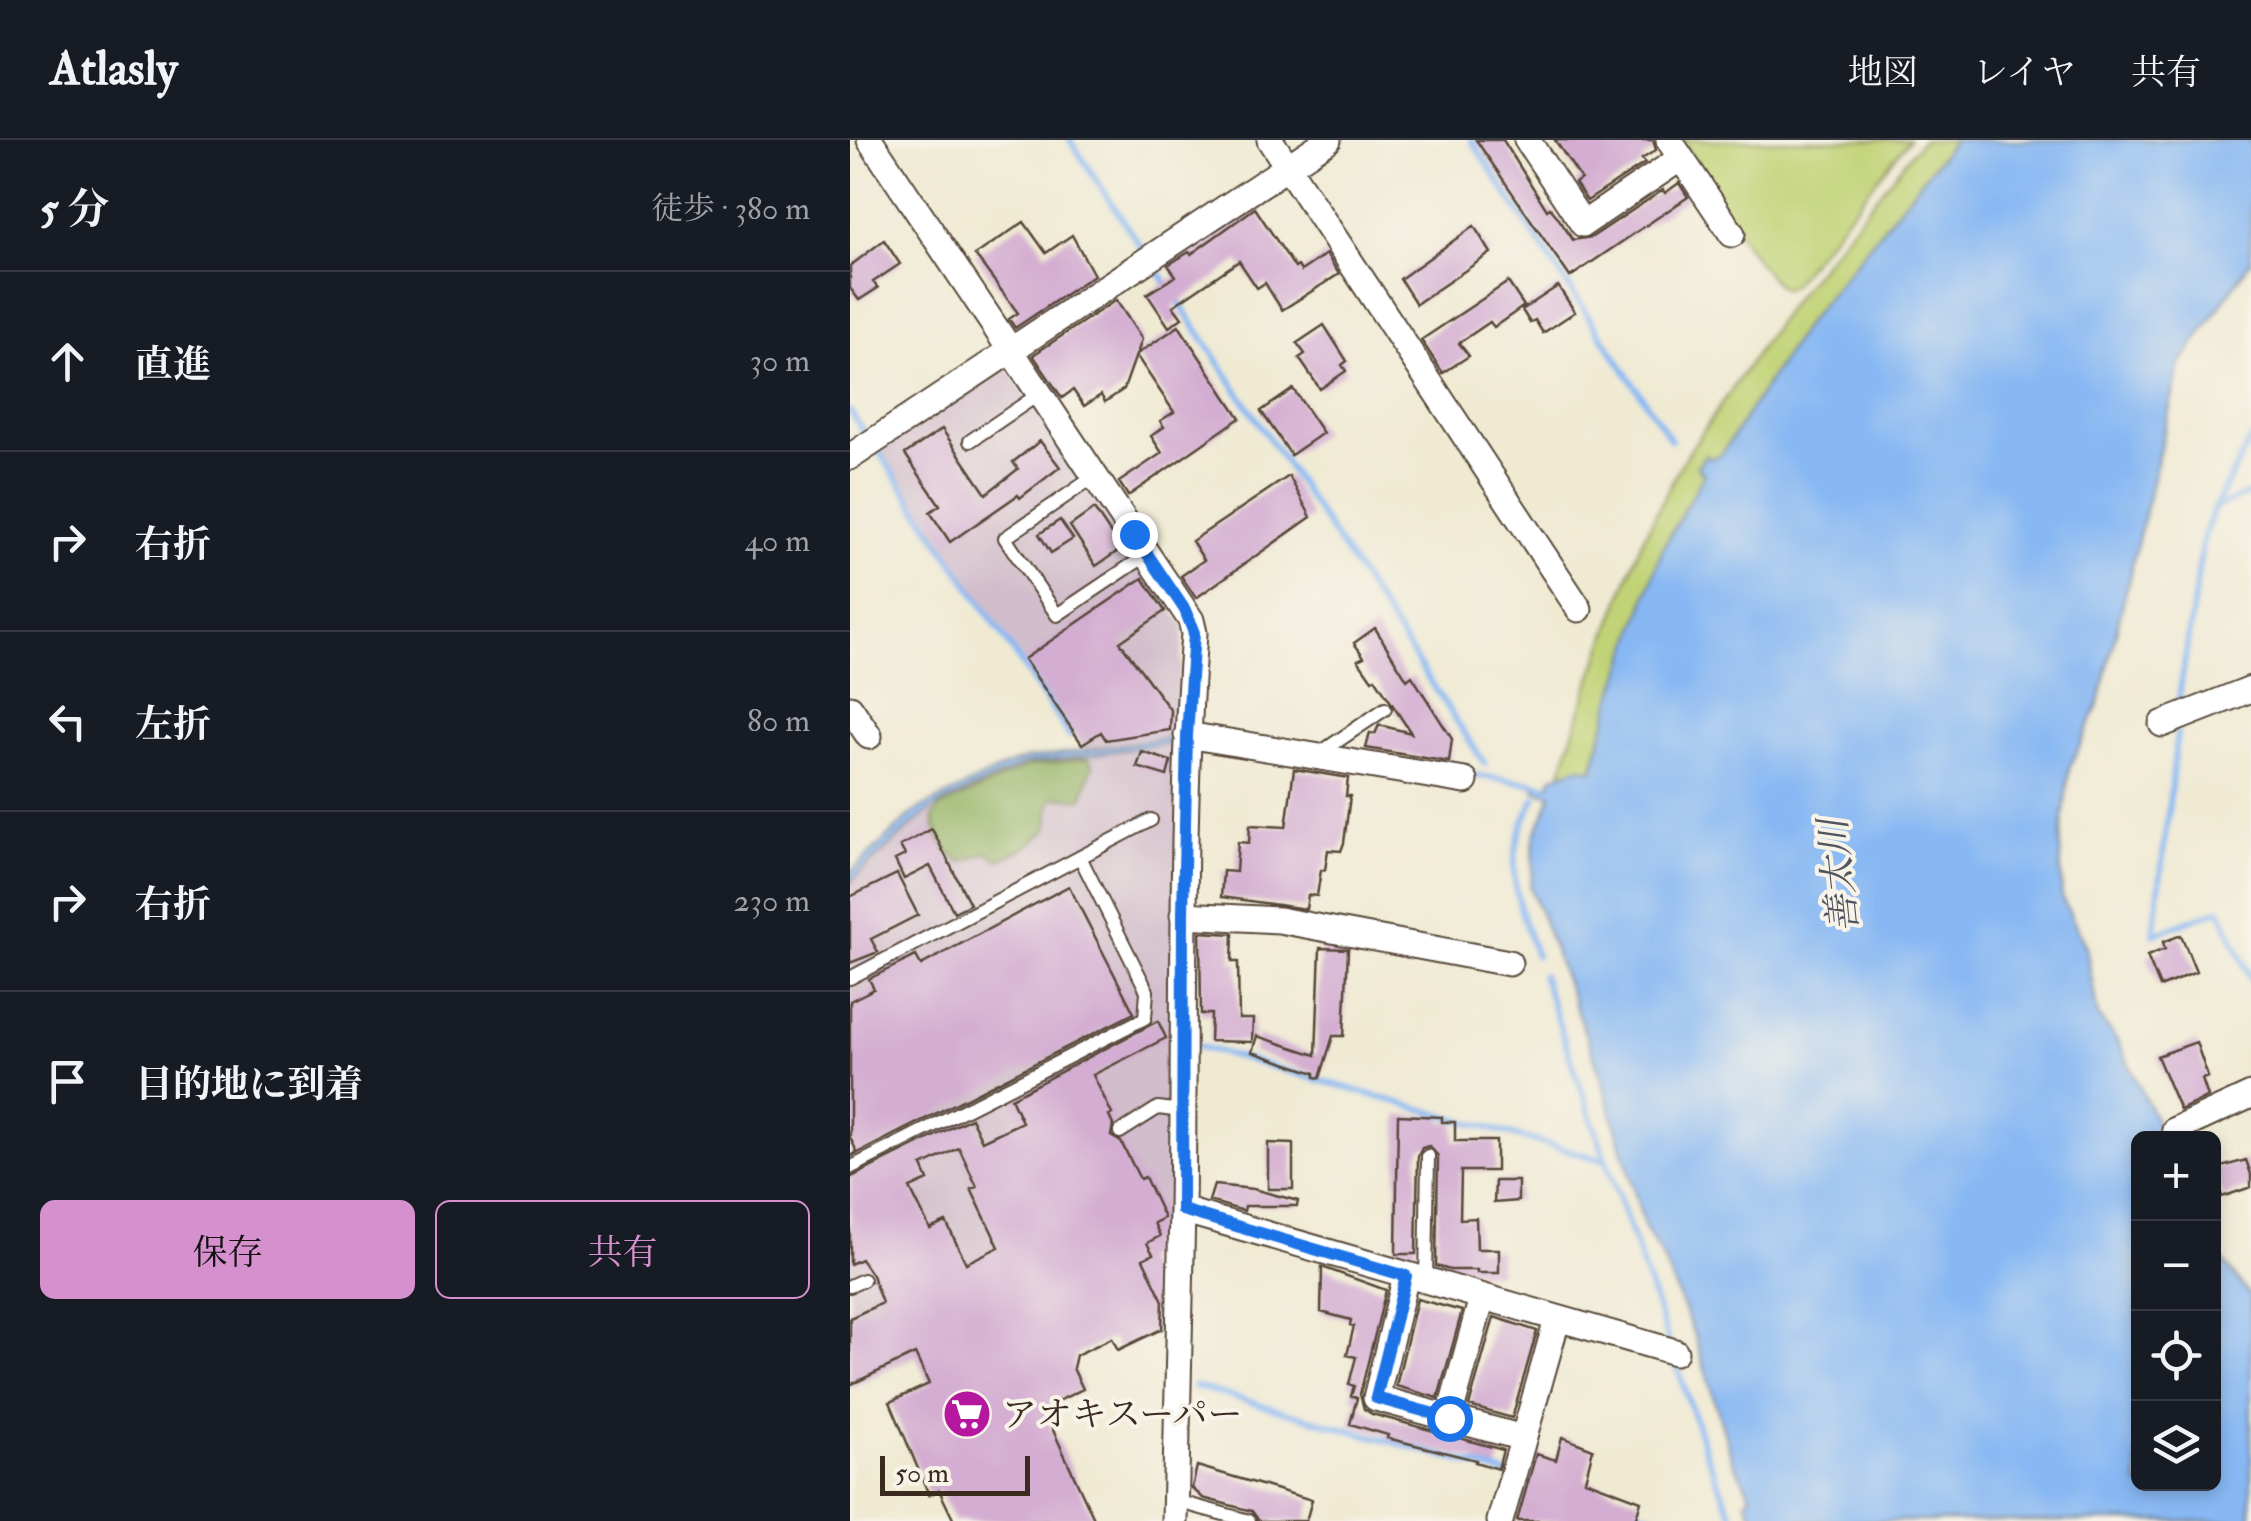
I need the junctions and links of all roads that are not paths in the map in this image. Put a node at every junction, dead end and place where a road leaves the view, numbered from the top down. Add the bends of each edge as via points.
1 (870, 140) edge
2 (1270, 140) edge
3 (1328, 140) edge
4 (1527, 140) edge
5 (1675, 149) edge
6 (1288, 166) junction
7 (1732, 234) dead end
8 (1010, 351) junction
9 (1039, 394) junction
10 (970, 441) dead end
11 (850, 457) edge
12 (1095, 476) junction
13 (1148, 554) junction
14 (1579, 609) dead end
15 (2251, 689) edge
16 (850, 708) edge
17 (1384, 709) dead end
18 (2162, 724) dead end
19 (868, 736) dead end
20 (1187, 736) junction
21 (1315, 756) junction
22 (1465, 781) dead end
23 (1151, 820) dead end
24 (1080, 858) junction
25 (1183, 914) junction
26 (1508, 963) dead end
27 (850, 978) edge
28 (2251, 1096) edge
29 (1182, 1111) junction
30 (2174, 1130) dead end
31 (1120, 1132) dead end
32 (1428, 1156) dead end
33 (850, 1168) edge
34 (1182, 1210) junction
35 (1416, 1279) junction
36 (1482, 1298) junction
37 (1557, 1320) junction
38 (1675, 1352) dead end
39 (1449, 1418) junction
40 (1524, 1438) junction
41 (1175, 1511) edge
42 (1249, 1521) edge
43 (1500, 1521) edge

1 - 8 street
2 - 6 street
3 - 6 street
4 - 5 street via 1584,224
5 - 7 street
6 - 8 street
6 - 14 street
8 - 9 street
8 - 11 street
9 - 10 lane
9 - 12 street
12 - 13 street
12 - 13 lane via 1005,538 1057,616
13 - 20 street via 1194,633
15 - 18 street
16 - 19 street
17 - 21 lane
20 - 21 street
20 - 25 street
21 - 22 street
23 - 24 lane
24 - 27 lane
24 - 33 lane via 1147,991 1145,1018
25 - 26 street via 1279,920
25 - 29 street
28 - 30 street
29 - 31 lane via 1158,1108
29 - 34 street
32 - 35 lane
34 - 35 street
34 - 41 street
35 - 36 street
35 - 39 street via 1376,1398
36 - 37 street
36 - 39 street
37 - 38 street
37 - 40 street
39 - 40 street
40 - 43 street
41 - 42 lane

